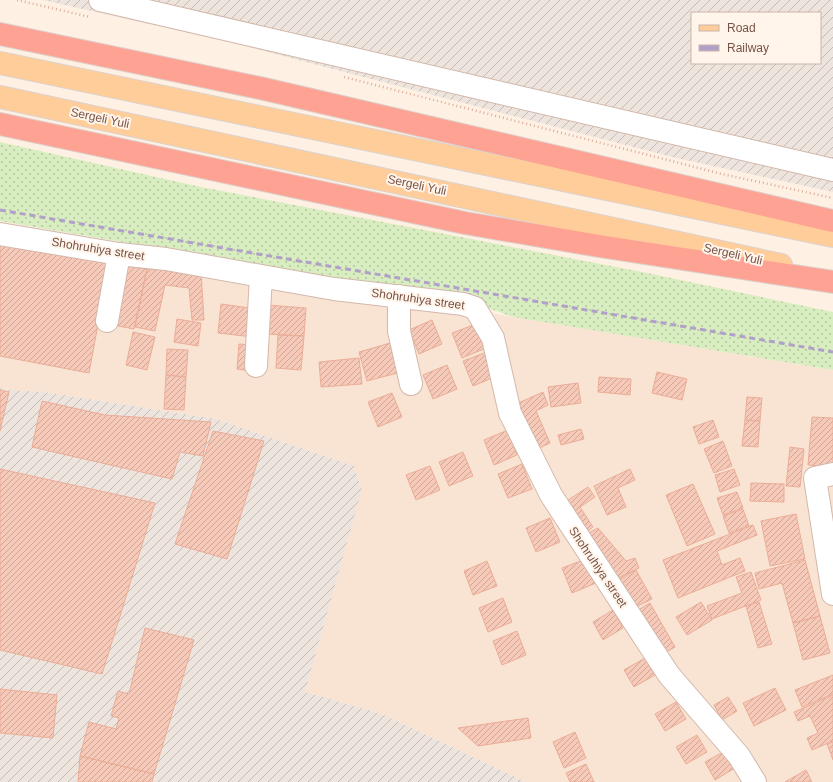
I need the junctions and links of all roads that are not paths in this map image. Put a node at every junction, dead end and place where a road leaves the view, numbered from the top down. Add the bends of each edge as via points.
1 (96, 8) edge
2 (0, 34) edge
3 (0, 63) edge
4 (0, 97) edge
5 (0, 124) edge
6 (833, 170) edge
7 (833, 221) edge
8 (0, 234) edge
9 (833, 236) edge
10 (119, 254) junction
11 (261, 276) junction
12 (833, 276) edge
13 (833, 282) edge
14 (399, 296) junction
15 (107, 321) dead end
16 (256, 366) dead end
17 (411, 384) dead end
18 (833, 474) edge
19 (833, 594) edge
20 (755, 782) edge

1 - 6 street
2 - 7 highway via 260,88
3 - 9 main road
4 - 12 main road, Sergeli Yuli
5 - 13 highway via 465,223
8 - 10 street, Shohruhiya street
10 - 11 street, Shohruhiya street via 166,259
10 - 15 street
11 - 14 street, Shohruhiya street via 334,289
11 - 16 street
14 - 17 street via 399,331
14 - 20 street, Shohruhiya street via 476,308 492,338 510,413 551,495 669,675 739,756
18 - 19 street via 815,478

